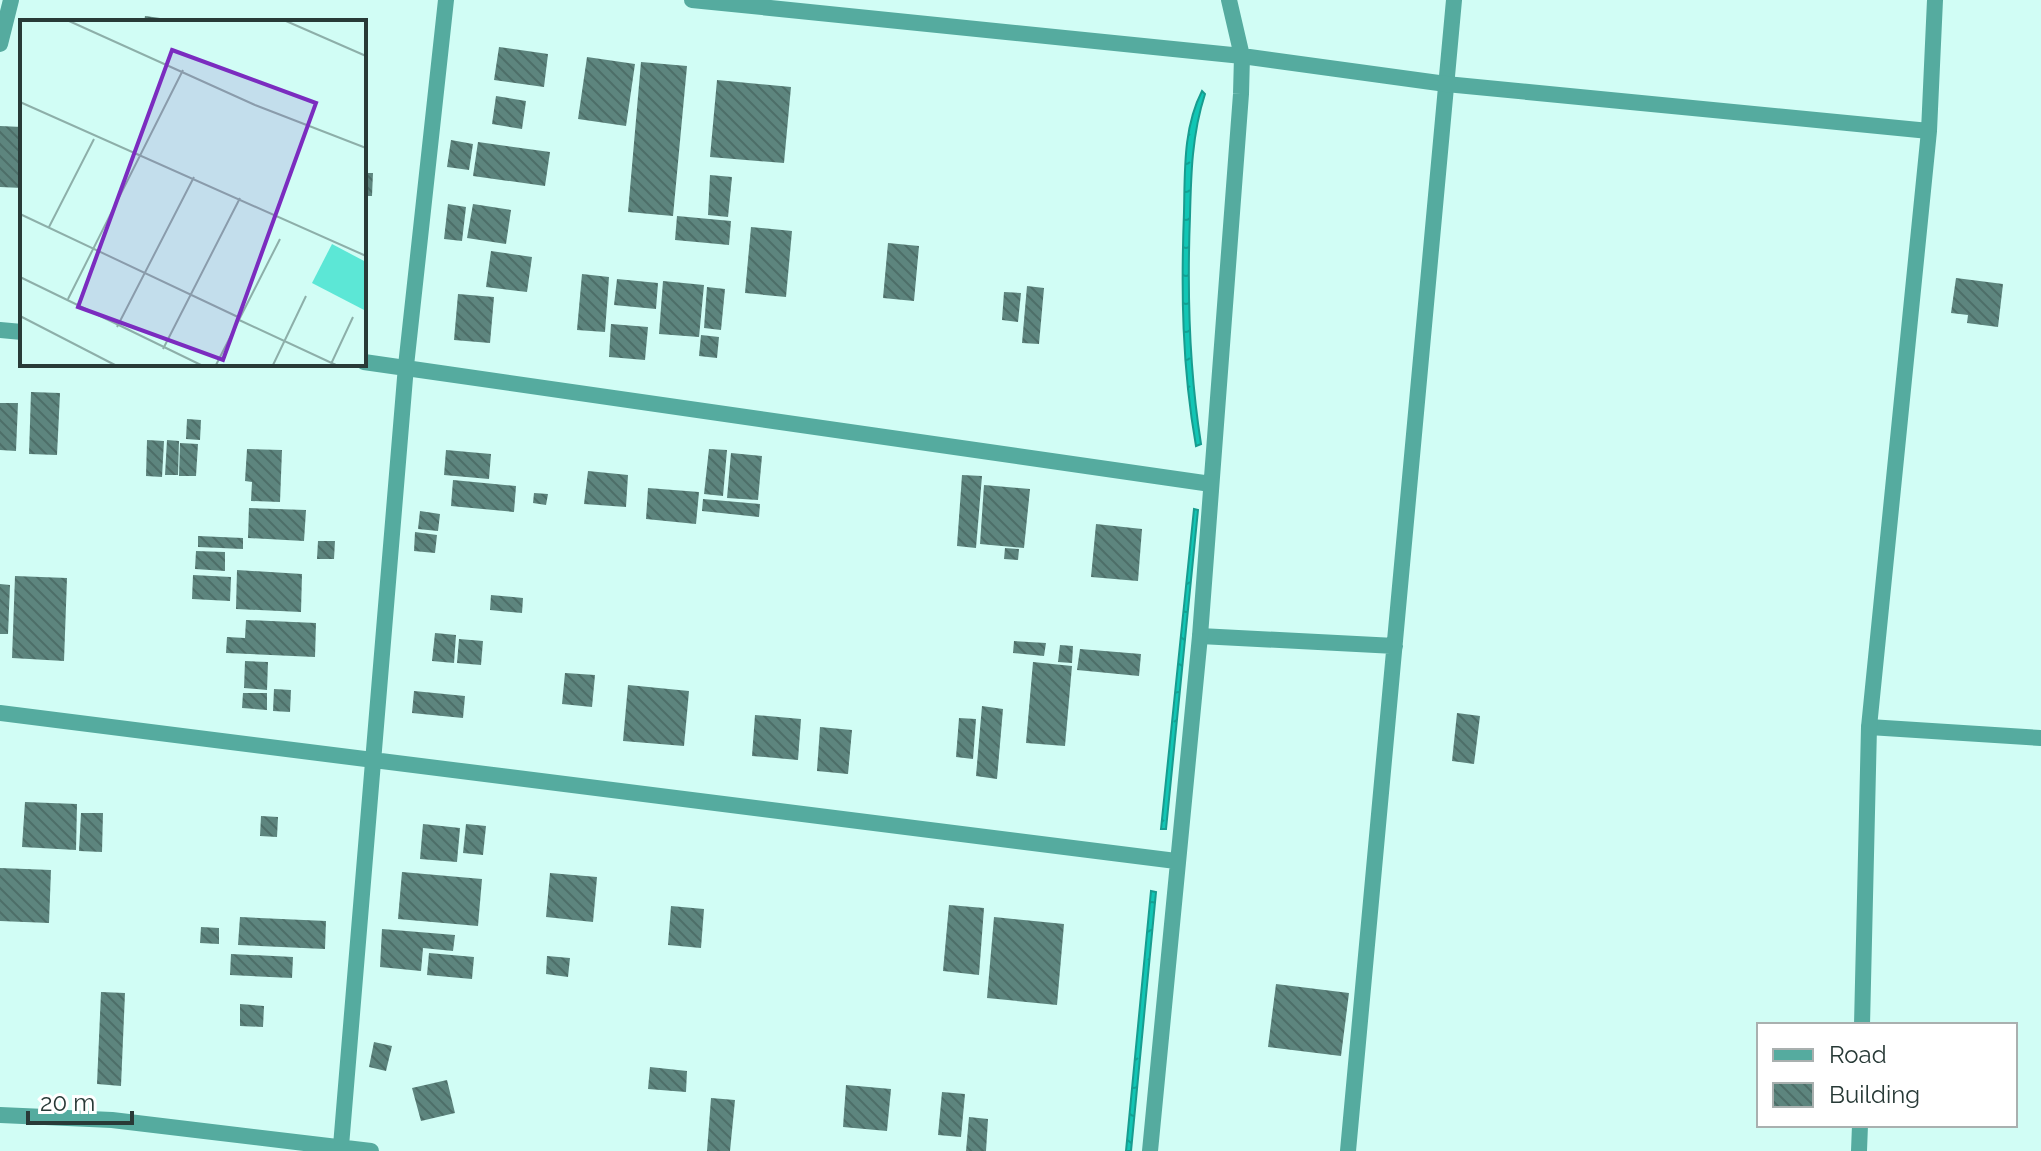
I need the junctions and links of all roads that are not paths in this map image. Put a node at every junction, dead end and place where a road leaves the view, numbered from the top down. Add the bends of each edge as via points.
1 (11, 0) edge
2 (446, 0) edge
3 (692, 0) edge
4 (1229, 0) edge
5 (1454, 0) edge
6 (1935, 0) edge
7 (0, 44) edge
8 (1242, 56) junction
9 (1446, 84) junction
10 (1929, 131) junction
11 (0, 330) edge
12 (20, 332) edge
13 (366, 362) edge
14 (406, 366) junction
15 (1211, 484) junction
16 (1200, 636) junction
17 (1395, 646) junction
18 (0, 713) edge
19 (1869, 727) junction
20 (2041, 738) edge
21 (373, 762) junction
22 (1176, 861) junction
23 (1862, 1023) edge
24 (0, 1115) edge
25 (1860, 1127) edge
26 (341, 1146) junction
27 (318, 1148) edge
28 (371, 1151) edge
29 (1150, 1151) edge
30 (1348, 1151) edge
31 (1859, 1151) edge

1 - 7 street
2 - 14 street
3 - 8 street
4 - 8 street
5 - 9 street
6 - 10 street
8 - 9 street
8 - 15 street
9 - 10 street
9 - 17 street
10 - 19 street
11 - 12 street
13 - 14 street
14 - 15 street
14 - 21 street
15 - 16 street
16 - 17 street
16 - 22 street
17 - 30 street
18 - 21 street
19 - 20 street
19 - 23 street
21 - 22 street
21 - 26 street
22 - 29 street
24 - 27 street via 112,1120
25 - 31 street
26 - 27 street
26 - 28 street

